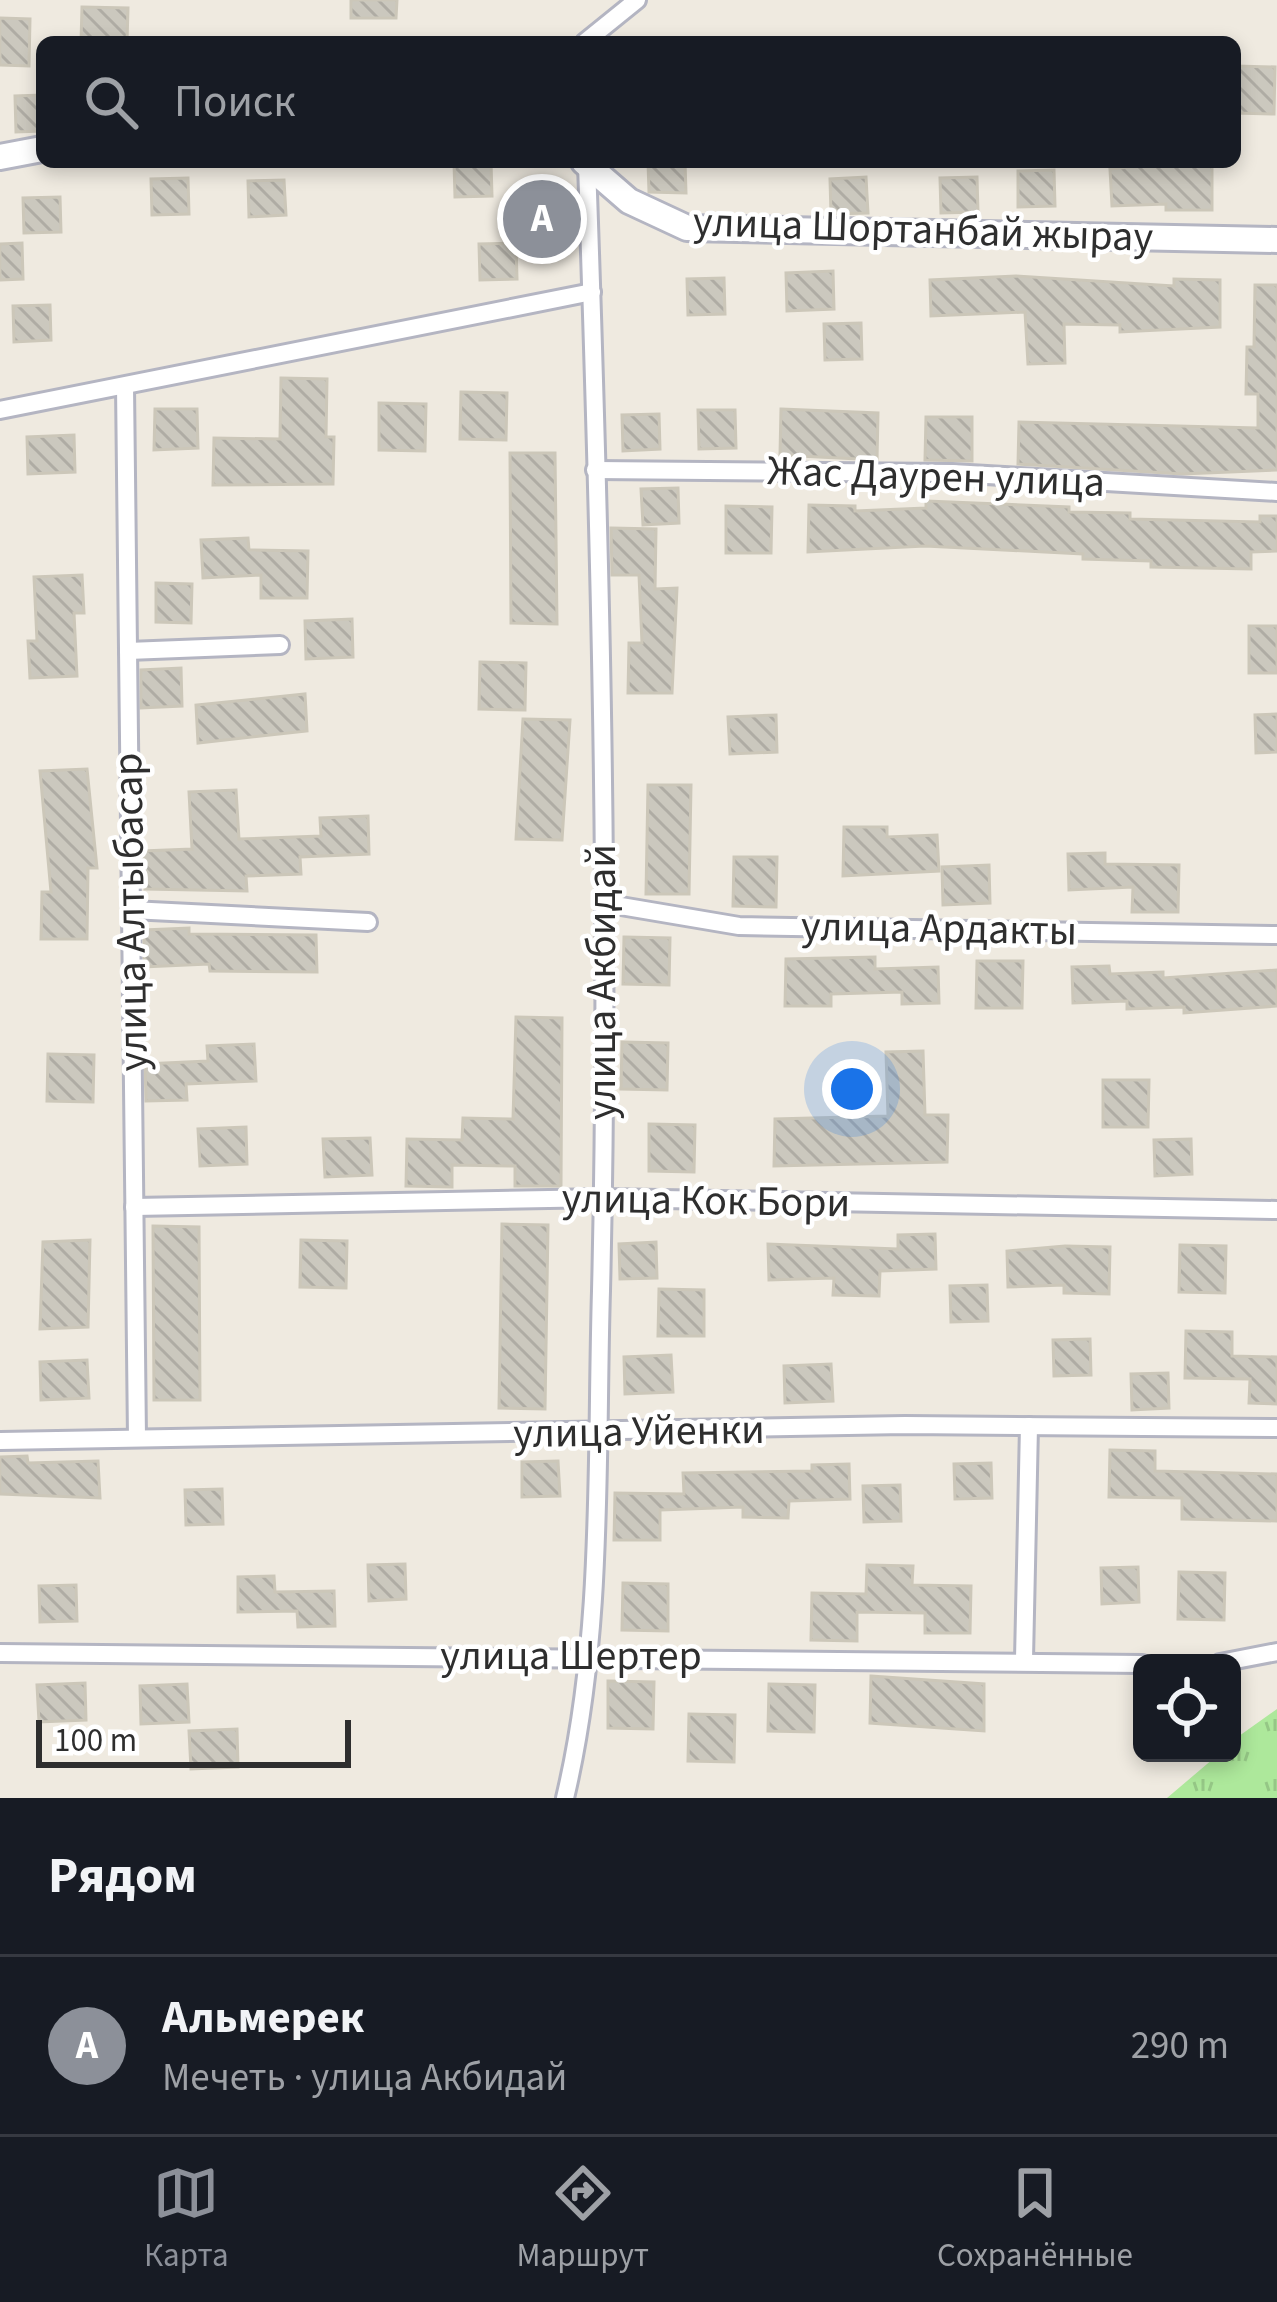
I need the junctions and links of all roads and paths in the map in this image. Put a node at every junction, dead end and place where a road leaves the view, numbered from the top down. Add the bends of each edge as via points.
1 (637, 0) edge
2 (592, 36) edge
3 (36, 150) edge
4 (0, 157) edge
5 (586, 168) edge
6 (592, 168) edge
7 (1277, 240) edge
8 (592, 292) junction
9 (125, 386) junction
10 (0, 410) edge
11 (595, 470) junction
12 (1277, 492) edge
13 (280, 645) dead end
14 (128, 651) junction
15 (603, 903) junction
16 (131, 910) junction
17 (368, 922) dead end
18 (1277, 935) edge
19 (603, 1198) junction
20 (134, 1207) junction
21 (1277, 1210) edge
22 (1029, 1426) junction
23 (1277, 1428) edge
24 (597, 1435) junction
25 (137, 1438) junction
26 (0, 1441) edge
27 (0, 1652) edge
28 (1277, 1652) edge
29 (587, 1656) junction
30 (1024, 1659) junction
31 (1241, 1659) edge
32 (1133, 1664) edge
33 (566, 1798) edge

1 - 2 street
3 - 4 street
5 - 8 street, улица Акбидай
6 - 7 street, улица Шортанбай жырау via 629,201 687,228
8 - 9 street
8 - 11 street, улица Акбидай
9 - 10 street
9 - 14 street, улица Алтыбасар
11 - 12 street, Жас Даурен улица via 952,473
11 - 15 street, улица Акбидай
13 - 14 street
14 - 16 street, улица Алтыбасар
15 - 18 street, улица Ардакты via 739,926
15 - 19 street, улица Акбидай
16 - 17 street
16 - 20 street, улица Алтыбасар
19 - 20 street, улица Кок Бори
19 - 21 street, улица Кок Бори
19 - 24 street, улица Акбидай
20 - 25 street, улица Алтыбасар
22 - 23 street, улица Уйенки
22 - 24 street, улица Уйенки
22 - 30 street
24 - 25 street, улица Уйенки
24 - 29 street, улица Акбидай
25 - 26 street, улица Уйенки
27 - 29 street, улица Шертер
28 - 31 street
29 - 30 street, улица Шертер
29 - 33 street, улица Акбидай
30 - 32 street, улица Шертер

